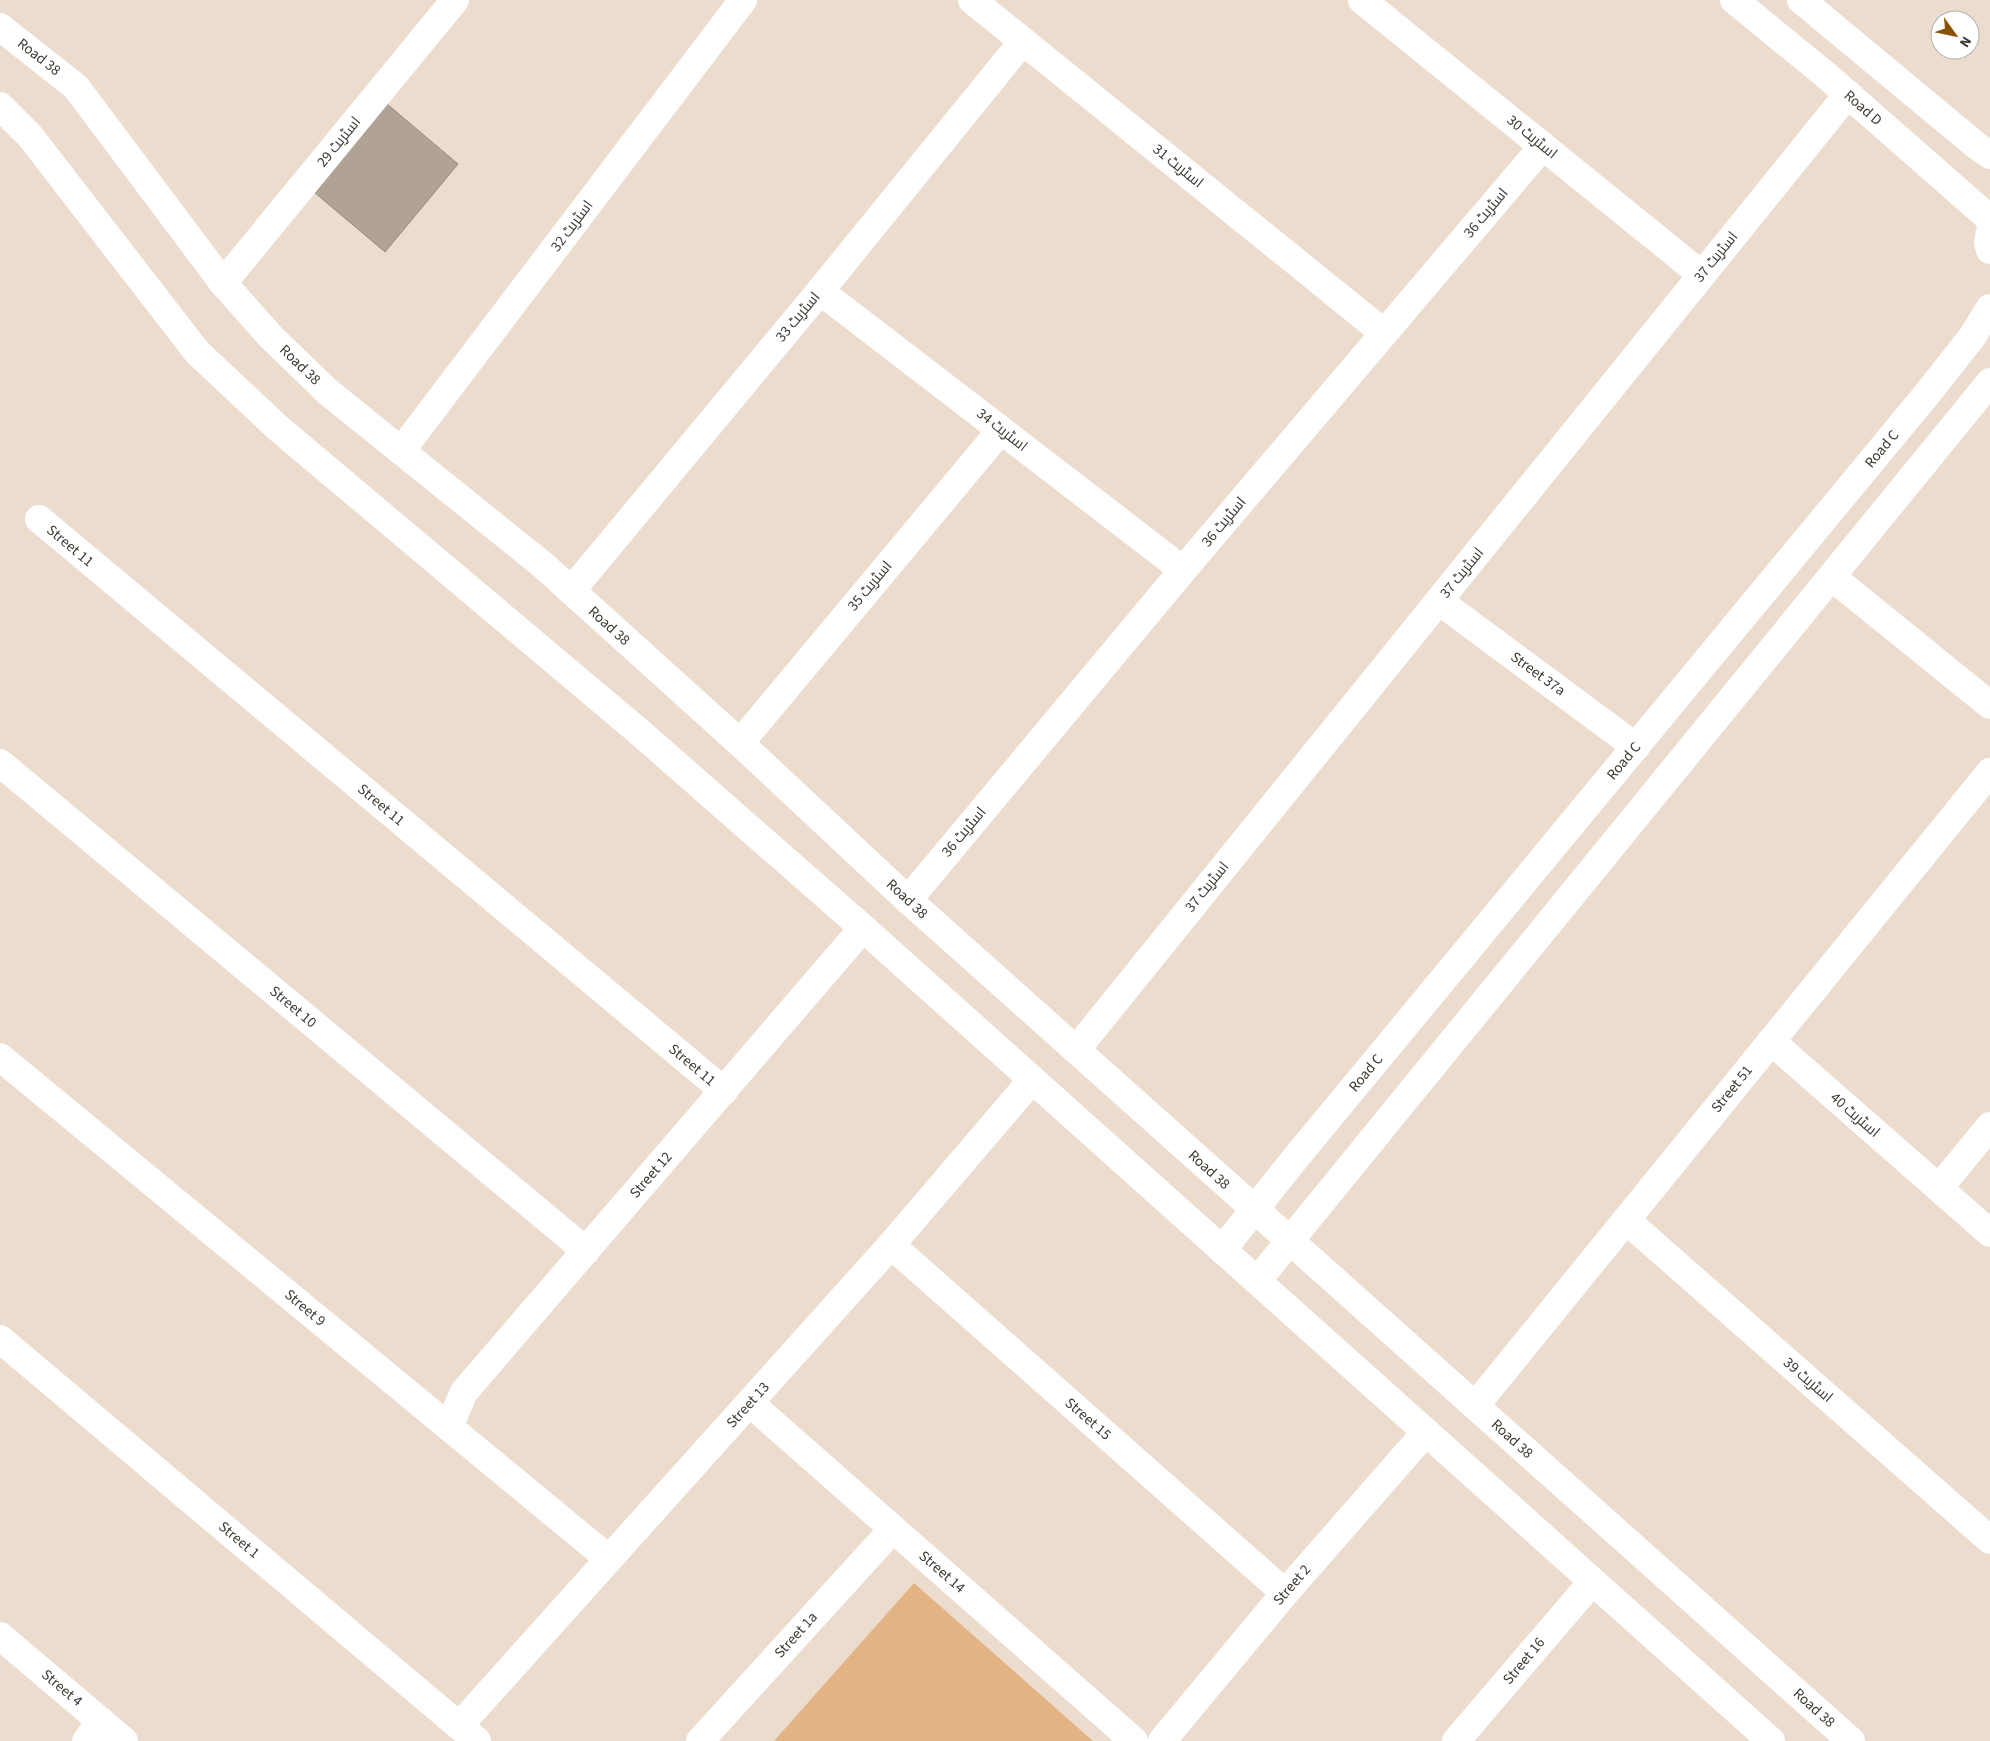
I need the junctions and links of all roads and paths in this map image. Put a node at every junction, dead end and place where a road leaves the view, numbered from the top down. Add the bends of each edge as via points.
1 (455, 0) edge
2 (743, 0) edge
3 (972, 0) edge
4 (1362, 0) edge
5 (1734, 0) edge
6 (1801, 0) edge
7 (0, 27) edge
8 (1023, 41) junction
9 (1848, 94) junction
10 (0, 106) edge
11 (1543, 146) junction
12 (1990, 155) edge
13 (1990, 219) edge
14 (1990, 232) edge
15 (1990, 250) edge
16 (1702, 275) junction
17 (223, 283) junction
18 (820, 291) junction
19 (1990, 308) edge
20 (1384, 332) junction
21 (1990, 382) edge
22 (1001, 430) junction
23 (401, 451) junction
24 (39, 519) dead end
25 (1183, 570) junction
26 (1832, 577) junction
27 (571, 591) junction
28 (1439, 601) junction
29 (1990, 705) edge
30 (740, 743) junction
31 (1636, 747) junction
32 (0, 763) edge
33 (1990, 772) edge
34 (908, 900) junction
35 (863, 928) junction
36 (1771, 1041) junction
37 (1076, 1050) junction
38 (0, 1057) edge
39 (1032, 1080) junction
40 (724, 1091) junction
41 (1990, 1126) edge
42 (1939, 1188) junction
43 (1255, 1210) junction
44 (1626, 1220) junction
45 (1990, 1233) edge
46 (1290, 1242) junction
47 (891, 1245) junction
48 (1222, 1250) junction
49 (586, 1251) junction
50 (1257, 1281) junction
51 (0, 1339) edge
52 (750, 1403) junction
53 (1475, 1406) junction
54 (449, 1427) junction
55 (1426, 1432) junction
56 (893, 1529) junction
57 (1990, 1540) edge
58 (609, 1559) junction
59 (1592, 1582) junction
60 (1285, 1593) junction
61 (0, 1636) edge
62 (93, 1731) edge
63 (468, 1733) edge
64 (124, 1741) edge
65 (700, 1741) edge
66 (1134, 1741) edge
67 (1162, 1741) edge
68 (1456, 1741) edge
69 (1771, 1741) edge
70 (1851, 1741) edge

1 - 17 street, اسٹریٹ 29
2 - 23 street, اسٹریٹ 32
3 - 8 street, اسٹریٹ 31
4 - 11 street, اسٹریٹ 30
5 - 9 street, Road D
6 - 12 street
7 - 17 street, Road 38 via 76,87
8 - 18 street, اسٹریٹ 33
8 - 20 street, اسٹریٹ 31
9 - 13 street, Road D
9 - 16 street, اسٹریٹ 37
10 - 35 street via 30,136 197,352 278,428 637,730
11 - 16 street, اسٹریٹ 30
11 - 20 street, اسٹریٹ 36
14 - 15 street
16 - 28 street, اسٹریٹ 37
17 - 23 street, Road 38 via 271,337 328,392
18 - 22 street, اسٹریٹ 34
18 - 27 street, اسٹریٹ 33
19 - 31 street, Road C via 1972,337 1927,394
20 - 25 street, اسٹریٹ 36
21 - 26 street
22 - 25 street, اسٹریٹ 34
22 - 30 street, اسٹریٹ 35
23 - 27 street, Road 38
24 - 40 street, Street 11
25 - 34 street, اسٹریٹ 36
26 - 29 street
26 - 46 street
27 - 30 street, Road 38
28 - 31 street, Street 37a
28 - 37 street, اسٹریٹ 37
30 - 34 street, Road 38
31 - 43 street, Road C
32 - 49 street, Street 10
33 - 36 street, Street 51
34 - 37 street, Road 38
35 - 39 street
35 - 40 street, Street 12
36 - 42 street, اسٹریٹ 40
36 - 44 street, Street 51
37 - 43 street, Road 38
38 - 54 street, Street 9
39 - 47 street, Street 13
39 - 48 street
40 - 49 street, Street 12
41 - 42 street
42 - 45 street, اسٹریٹ 40
43 - 46 street, Road 38
43 - 48 street, Road C
44 - 53 street, Street 51
44 - 57 street, اسٹریٹ 39
46 - 50 street
46 - 53 street, Road 38
47 - 52 street, Street 13
47 - 60 street, Street 15
48 - 50 street
49 - 54 street, Street 12 via 464,1392
50 - 55 street
51 - 63 street, Street 1
52 - 56 street, Street 14
52 - 58 street, Street 13
53 - 70 street, Road 38
54 - 58 street, Street 9
55 - 59 street
55 - 60 street, Street 2
56 - 65 street, Street 1a
56 - 66 street, Street 14
58 - 63 street, Street 13
59 - 68 street, Street 16
59 - 69 street
60 - 67 street, Street 2
61 - 62 street, Street 4
62 - 64 street, Street 4

